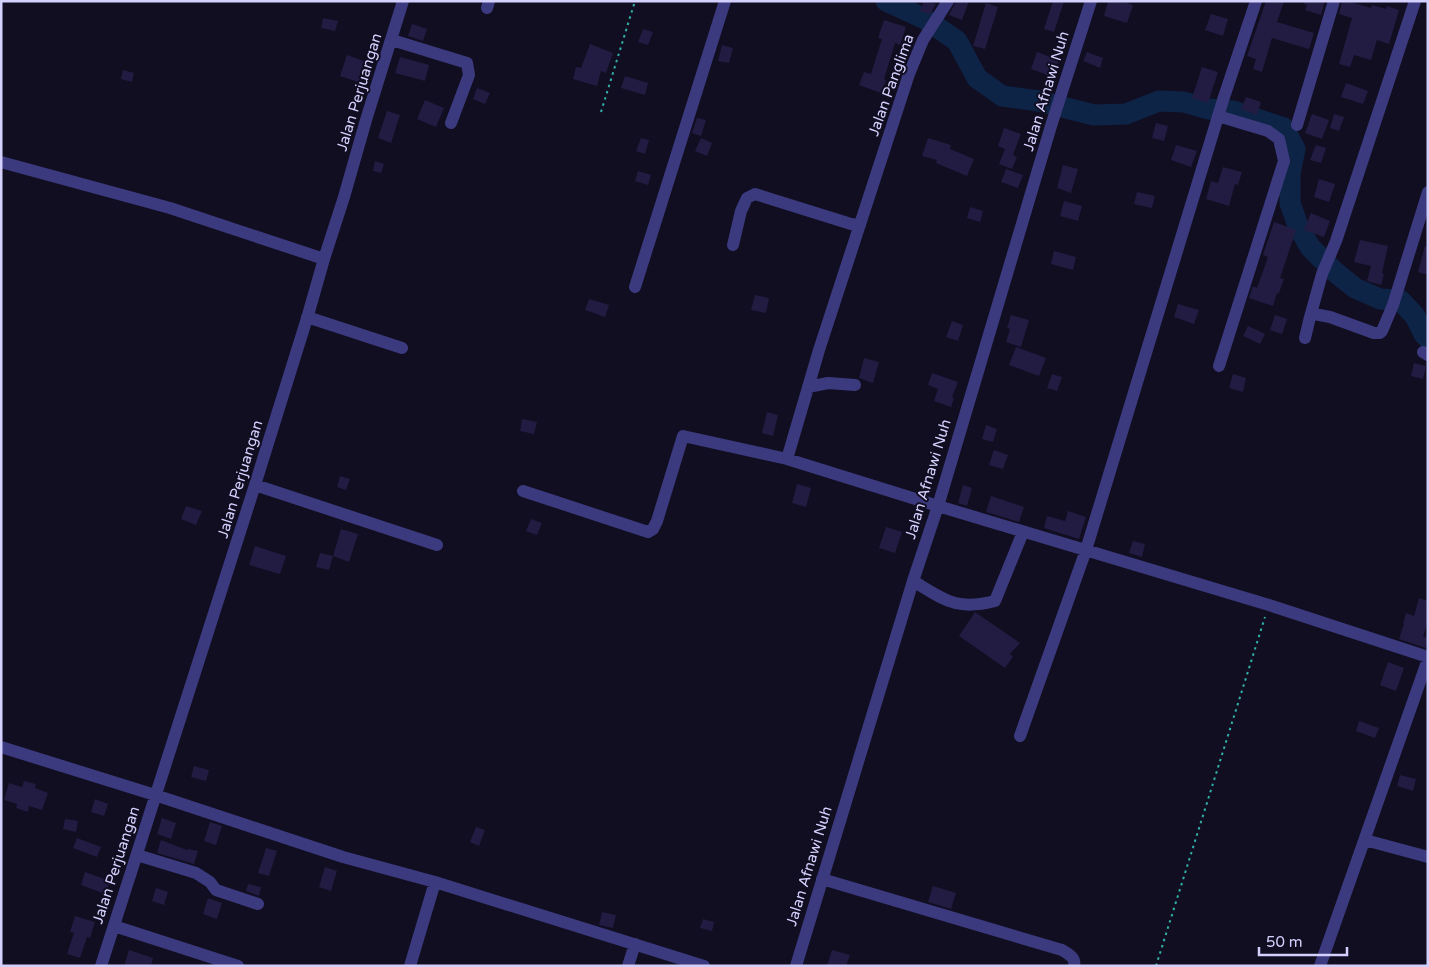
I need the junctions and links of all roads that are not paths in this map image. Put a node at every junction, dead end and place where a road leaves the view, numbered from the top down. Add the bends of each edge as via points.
1 (404, 1) edge
2 (725, 1) edge
3 (948, 1) edge
4 (1091, 1) edge
5 (1256, 1) edge
6 (1334, 1) edge
7 (1415, 1) edge
8 (392, 40) junction
9 (1219, 114) junction
10 (450, 123) dead end
11 (1297, 125) dead end
12 (1, 162) edge
13 (1428, 192) edge
14 (860, 224) junction
15 (732, 245) dead end
16 (324, 259) junction
17 (635, 287) dead end
18 (1310, 316) junction
19 (307, 317) junction
20 (1305, 338) dead end
21 (402, 348) dead end
22 (1219, 366) dead end
23 (855, 385) dead end
24 (808, 387) junction
25 (787, 459) junction
26 (255, 485) junction
27 (523, 491) dead end
28 (938, 506) junction
29 (1023, 532) junction
30 (437, 545) dead end
31 (1086, 550) junction
32 (913, 581) junction
33 (1428, 658) edge
34 (1020, 736) dead end
35 (1, 747) edge
36 (156, 794) junction
37 (1365, 840) junction
38 (137, 855) junction
39 (1428, 858) edge
40 (822, 879) junction
41 (435, 882) junction
42 (258, 904) dead end
43 (114, 926) junction
44 (635, 944) junction
45 (101, 966) edge
46 (238, 966) edge
47 (410, 966) edge
48 (628, 966) edge
49 (704, 966) edge
50 (796, 966) edge
51 (1074, 966) edge
52 (1320, 966) edge

1 - 8 street, Jalan Perjuangan
2 - 17 street
3 - 14 street, Jalan Panglima via 920,47 909,74
4 - 28 street, Jalan Afnawi Nuh
5 - 9 street
6 - 11 street
7 - 18 street
8 - 10 street via 467,63 468,75
8 - 16 street, Jalan Perjuangan
9 - 22 street via 1268,131 1279,139 1284,162
9 - 31 street
12 - 16 street via 170,208
13 - 18 street via 1382,331 1376,333 1318,314
14 - 15 street via 755,194 747,198 741,211
14 - 24 street, Jalan Panglima
16 - 19 street, Jalan Perjuangan
18 - 20 street
19 - 21 street
19 - 26 street, Jalan Perjuangan
23 - 24 street via 828,383
24 - 25 street, Jalan Panglima
25 - 27 street via 684,436 653,530 648,532
25 - 28 street
26 - 30 street
26 - 36 street, Jalan Perjuangan
28 - 29 street
28 - 32 street, Jalan Afnawi Nuh
29 - 31 street
29 - 32 street via 995,601 965,606 952,603
31 - 33 street via 1269,605
31 - 34 street
32 - 40 street, Jalan Afnawi Nuh
33 - 37 street
35 - 36 street
36 - 38 street, Jalan Perjuangan
36 - 41 street via 343,857
37 - 39 street
37 - 52 street
38 - 42 street via 196,873 224,894
38 - 43 street, Jalan Perjuangan
40 - 50 street, Jalan Afnawi Nuh
40 - 51 street via 1062,950 1071,955
41 - 44 street
41 - 47 street
43 - 45 street, Jalan Perjuangan
43 - 46 street
44 - 48 street
44 - 49 street

